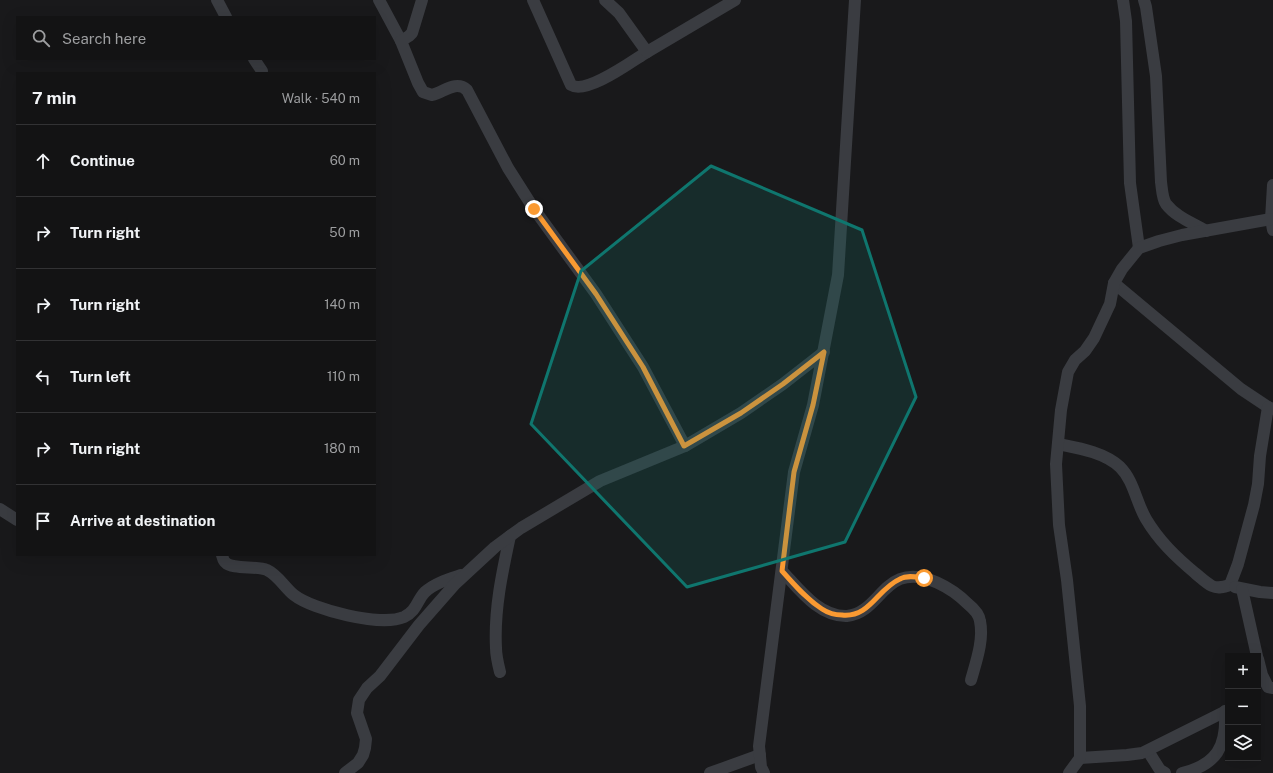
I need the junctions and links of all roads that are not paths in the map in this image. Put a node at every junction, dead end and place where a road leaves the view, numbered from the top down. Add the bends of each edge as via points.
1 (217, 0) edge
2 (379, 0) edge
3 (422, 0) edge
4 (533, 0) edge
5 (606, 0) edge
6 (735, 0) edge
7 (856, 0) edge
8 (1123, 0) edge
9 (1144, 0) edge
10 (225, 16) edge
11 (401, 41) junction
12 (646, 52) junction
13 (255, 60) edge
14 (262, 71) dead end
15 (1273, 185) edge
16 (1272, 225) edge
17 (1206, 231) junction
18 (1139, 248) junction
19 (1114, 283) junction
20 (824, 352) junction
21 (1270, 408) edge
22 (1058, 444) junction
23 (684, 446) junction
24 (0, 509) edge
25 (16, 519) edge
26 (510, 536) junction
27 (222, 556) edge
28 (782, 571) junction
29 (467, 572) junction
30 (1230, 585) junction
31 (1242, 589) junction
32 (1273, 593) edge
33 (1256, 653) edge
34 (1261, 671) edge
35 (500, 672) dead end
36 (971, 680) dead end
37 (1266, 689) edge
38 (1225, 711) edge
39 (1226, 725) edge
40 (1148, 751) junction
41 (760, 755) junction
42 (1080, 758) junction
43 (344, 773) edge
44 (710, 773) edge
45 (764, 773) edge
46 (1069, 773) edge
47 (1165, 773) edge
48 (1182, 773) edge

1 - 10 street
2 - 11 street
3 - 11 street via 412,33
4 - 12 street via 570,85 574,87 587,86 610,75
5 - 12 street via 619,13
6 - 12 street
7 - 20 street via 838,275
8 - 18 street via 1126,21 1130,183
9 - 17 street via 1156,76 1162,193 1166,203 1176,214
11 - 23 street via 423,92 432,95 455,86 463,86 467,90 534,209 596,294 643,367
13 - 14 street
15 - 16 street
16 - 17 street
17 - 18 street via 1159,240
18 - 19 street
19 - 21 street via 1241,389
19 - 22 street via 1110,304 1094,338 1068,372
20 - 23 street via 741,413
20 - 28 street via 813,405 794,472
21 - 30 street via 1260,456 1254,505
22 - 30 street via 1084,449 1119,466 1128,476 1145,517 1167,548 1213,587 1224,588
22 - 42 street via 1056,464 1059,525 1080,706
23 - 26 street via 600,481
24 - 25 street
26 - 29 street
26 - 35 street via 499,591 496,628
27 - 29 street via 231,566 268,570 302,600 331,611 384,621 405,617 430,588
28 - 36 street via 817,606 834,615 860,613 890,585 909,576 943,584 959,594 980,618 979,649
28 - 41 street via 762,717
29 - 43 street via 419,625 359,700 357,713 366,739 365,748 358,763
30 - 31 street
31 - 32 street
31 - 33 street
34 - 37 street
38 - 40 street
39 - 48 street via 1223,740 1210,761 1196,770
40 - 42 street
40 - 47 street via 1160,770
41 - 44 street
41 - 45 street
42 - 46 street

